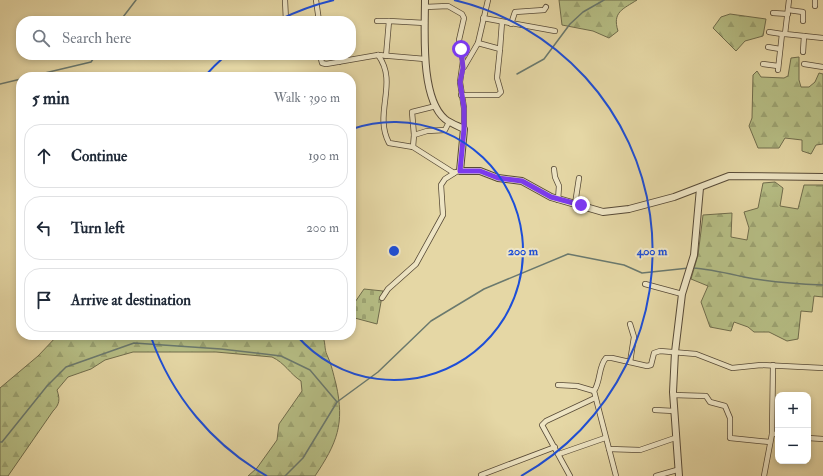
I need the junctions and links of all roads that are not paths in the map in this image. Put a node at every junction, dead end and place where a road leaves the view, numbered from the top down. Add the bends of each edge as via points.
1 (285, 0) edge
2 (316, 0) edge
3 (488, 0) edge
4 (789, 0) edge
5 (815, 0) edge
6 (425, 3) edge
7 (815, 6) dead end
8 (546, 7) dead end
9 (788, 12) junction
10 (774, 13) dead end
11 (286, 16) edge
12 (318, 16) edge
13 (483, 18) junction
14 (389, 20) junction
15 (803, 20) dead end
16 (377, 21) dead end
17 (502, 22) junction
18 (425, 23) junction
19 (511, 24) junction
20 (555, 31) dead end
21 (769, 32) dead end
22 (783, 34) junction
23 (804, 36) junction
24 (823, 38) edge
25 (478, 43) junction
26 (768, 47) dead end
27 (500, 49) junction
28 (780, 49) junction
29 (803, 52) dead end
30 (378, 56) junction
31 (386, 56) junction
32 (356, 59) edge
33 (425, 59) junction
34 (321, 60) edge
35 (352, 60) edge
36 (339, 62) joint
37 (763, 64) dead end
38 (804, 64) dead end
39 (823, 67) edge
40 (463, 68) junction
41 (461, 95) junction
42 (436, 106) junction
43 (449, 122) junction
44 (464, 129) junction
45 (414, 135) junction
46 (413, 147) junction
47 (554, 168) dead end
48 (457, 172) junction
49 (823, 177) edge
50 (578, 178) dead end
51 (700, 188) junction
52 (558, 200) junction
53 (575, 204) junction
54 (645, 284) dead end
55 (682, 294) junction
56 (382, 298) dead end
57 (630, 324) dead end
58 (675, 352) junction
59 (630, 362) junction
60 (773, 366) junction
61 (823, 368) edge
62 (558, 385) dead end
63 (594, 391) junction
64 (673, 395) junction
65 (595, 398) junction
66 (655, 410) dead end
67 (674, 411) junction
68 (772, 434) joint
69 (605, 438) junction
70 (675, 438) junction
71 (811, 438) edge
72 (823, 439) edge
73 (770, 442) junction
74 (554, 447) junction
75 (609, 449) junction
76 (559, 454) junction
77 (678, 473) edge
78 (481, 475) edge
79 (570, 476) edge
80 (616, 476) edge
81 (656, 476) edge
82 (764, 476) edge

1 - 11 street
2 - 12 street
3 - 13 street
4 - 9 street
5 - 7 street
6 - 18 street
6 - 40 street via 448,6 462,14 464,18 459,40
8 - 19 street via 544,10 515,12
9 - 10 street
9 - 15 street via 802,12
9 - 22 street
13 - 17 street
13 - 25 street
14 - 16 street
14 - 18 street
14 - 31 street
17 - 19 street
17 - 27 street
18 - 33 street
19 - 20 street
21 - 22 street
22 - 23 street
22 - 28 street
23 - 24 street
23 - 29 street
25 - 27 street
25 - 40 street
26 - 28 street
27 - 41 street via 497,78 500,94
28 - 37 street via 778,68
30 - 31 street
30 - 32 street
30 - 46 street via 383,62 386,74 387,90 382,122 384,132 389,143
31 - 33 street
33 - 42 street
34 - 36 street via 324,64
35 - 36 street
38 - 39 street
40 - 41 street
41 - 44 street
42 - 43 street
42 - 45 street via 412,112
43 - 44 street
43 - 45 street via 445,130 426,131
44 - 48 street
45 - 46 street
46 - 48 street
47 - 52 street via 559,186
48 - 52 street via 480,171 498,178 522,181
48 - 56 street via 440,185 443,215 416,264 392,284
49 - 51 street via 734,175
50 - 53 street
51 - 53 street via 619,211 603,212
51 - 55 street via 691,269
52 - 53 street
54 - 55 street
55 - 58 street
57 - 59 street via 634,337
58 - 59 street via 655,352 649,366
58 - 60 street via 696,354 732,368
58 - 64 street
59 - 63 street via 606,358 602,363
60 - 61 street
60 - 68 street
62 - 63 street
63 - 65 street
64 - 67 street
64 - 73 street via 703,396 710,402 726,406 730,418 730,438
65 - 69 street
65 - 74 street via 543,423 543,428
66 - 67 street
67 - 70 street
68 - 73 street
69 - 75 street
69 - 76 street
70 - 75 street via 640,450
70 - 77 street
71 - 72 street
73 - 82 street
74 - 76 street
74 - 78 street
75 - 80 street
76 - 79 street
77 - 81 street

